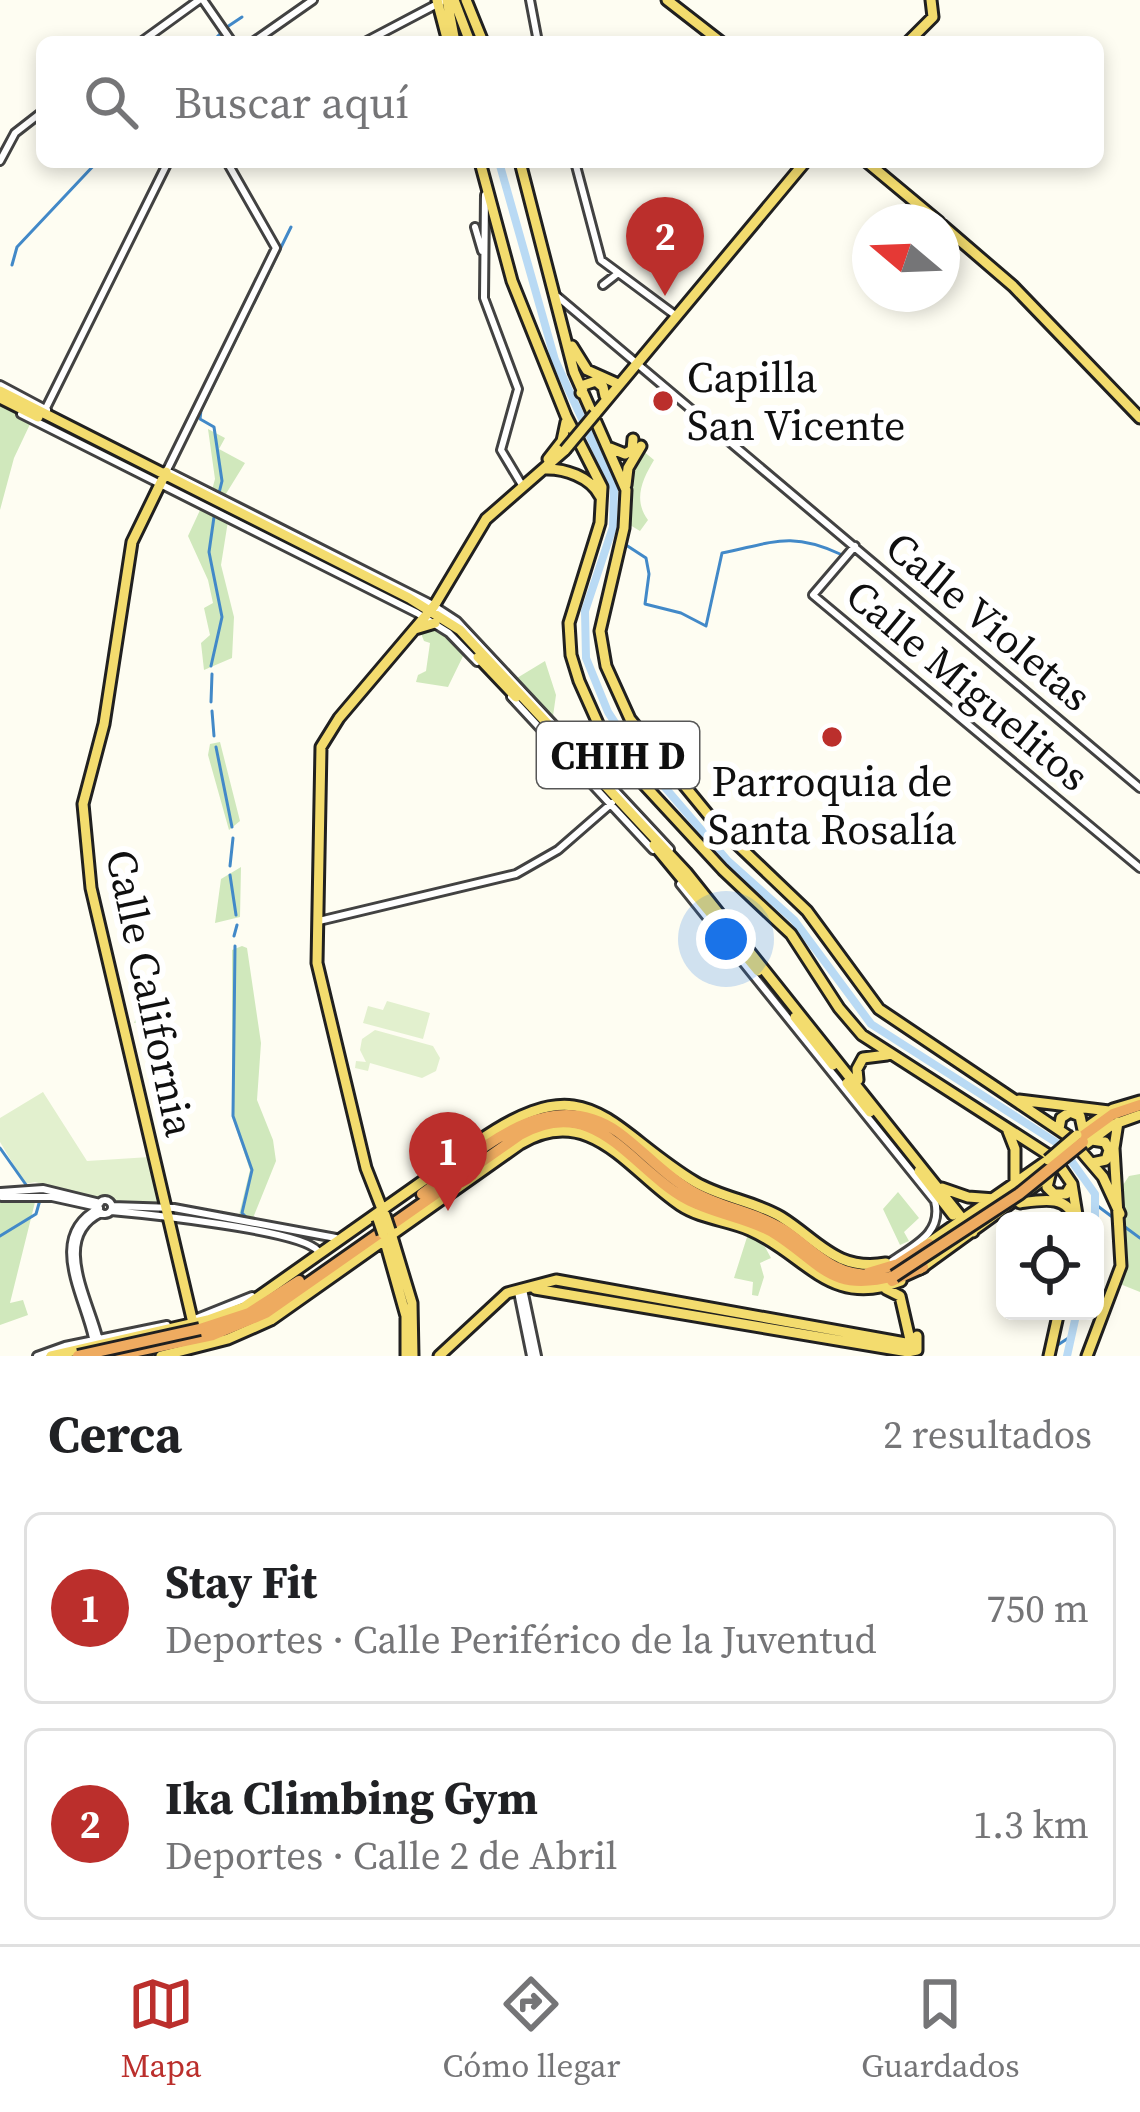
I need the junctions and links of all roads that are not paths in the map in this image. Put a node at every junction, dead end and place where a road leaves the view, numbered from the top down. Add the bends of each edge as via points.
1 (201, 0) edge
2 (313, 0) edge
3 (466, 0) edge
4 (530, 0) edge
5 (668, 0) edge
6 (931, 0) edge
7 (444, 1) edge
8 (150, 36) edge
9 (228, 36) edge
10 (262, 36) edge
11 (376, 36) edge
12 (451, 36) edge
13 (466, 36) edge
14 (481, 36) edge
15 (537, 36) edge
16 (713, 36) edge
17 (914, 36) edge
18 (36, 117) edge
19 (0, 160) edge
20 (165, 168) edge
21 (229, 168) edge
22 (480, 168) edge
23 (481, 168) edge
24 (522, 168) edge
25 (577, 168) edge
26 (800, 168) edge
27 (873, 168) edge
28 (916, 204) edge
29 (475, 227) dead end
30 (960, 241) edge
31 (486, 274) junction
32 (617, 274) junction
33 (603, 285) dead end
34 (555, 295) junction
35 (675, 315) junction
36 (563, 327) junction
37 (635, 362) junction
38 (619, 382) junction
39 (581, 393) junction
40 (0, 395) edge
41 (604, 396) junction
42 (44, 411) junction
43 (593, 413) junction
44 (566, 416) junction
45 (1140, 418) edge
46 (606, 444) junction
47 (563, 450) junction
48 (584, 451) junction
49 (544, 467) junction
50 (163, 477) junction
51 (520, 483) junction
52 (626, 490) junction
53 (603, 506) junction
54 (855, 546) junction
55 (428, 613) junction
56 (1140, 788) edge
57 (614, 801) junction
58 (1140, 868) edge
59 (686, 872) junction
60 (316, 922) junction
61 (891, 1055) junction
62 (858, 1080) dead end
63 (1013, 1099) junction
64 (1140, 1108) edge
65 (1109, 1111) junction
66 (990, 1116) junction
67 (1118, 1122) junction
68 (1059, 1130) junction
69 (1084, 1136) junction
70 (506, 1138) junction
71 (890, 1140) junction
72 (1038, 1146) junction
73 (458, 1156) junction
74 (1092, 1163) junction
75 (491, 1165) junction
76 (1049, 1167) junction
77 (1040, 1184) junction
78 (1072, 1184) junction
79 (935, 1191) junction
80 (38, 1192) junction
81 (1, 1194) edge
82 (1008, 1196) junction
83 (1039, 1201) junction
84 (729, 1206) junction
85 (100, 1208) junction
86 (762, 1208) junction
87 (86, 1209) junction
88 (166, 1212) junction
89 (1073, 1212) edge
90 (1075, 1212) edge
91 (1120, 1214) junction
92 (370, 1216) junction
93 (409, 1222) junction
94 (962, 1222) junction
95 (971, 1234) junction
96 (384, 1237) junction
97 (930, 1237) junction
98 (311, 1238) junction
99 (318, 1251) junction
100 (361, 1256) junction
101 (395, 1259) junction
102 (75, 1265) junction
103 (923, 1267) junction
104 (895, 1272) junction
105 (863, 1278) junction
106 (879, 1288) junction
107 (520, 1290) junction
108 (301, 1299) junction
109 (244, 1307) joint
110 (266, 1313) junction
111 (1057, 1320) edge
112 (197, 1325) junction
113 (93, 1327) junction
114 (258, 1327) junction
115 (914, 1347) junction
116 (87, 1349) edge
117 (37, 1356) edge
118 (161, 1356) edge
119 (174, 1356) edge
120 (409, 1356) edge
121 (443, 1356) edge
122 (534, 1356) edge
123 (1049, 1356) edge
124 (1087, 1356) edge

1 - 8 street
1 - 9 street
2 - 10 street
3 - 14 main road
4 - 15 street
5 - 16 main road
6 - 17 main road via 933,17
7 - 11 street
7 - 12 main road
7 - 13 main road
18 - 19 street
20 - 42 street
21 - 50 street via 276,248
22 - 31 street
23 - 44 main road via 512,281
24 - 34 main road
25 - 32 street via 599,255
26 - 35 main road
27 - 28 main road
29 - 31 street
30 - 45 main road
31 - 51 street via 487,310 517,383 501,450
32 - 33 street
32 - 35 street
34 - 36 main road
34 - 37 street, Calle Violetas
35 - 37 main road
36 - 38 main road via 587,370
36 - 39 main road
37 - 38 main road
37 - 54 street, Calle Violetas
38 - 41 main road
38 - 43 main road
39 - 41 main road via 596,382
39 - 46 main road
40 - 42 main road
40 - 50 main road
41 - 43 main road
42 - 50 main road
43 - 47 main road, bridge
44 - 48 main road
44 - 49 main road via 562,441
46 - 52 main road
46 - 52 main road via 625,454 637,443
47 - 48 main road via 564,465 576,469
47 - 49 main road
48 - 53 main road
49 - 51 main road
49 - 53 main road via 589,482
50 - 55 main road
50 - 88 main road, Calle California via 132,542 82,817 91,889
51 - 55 main road via 486,519
52 - 63 main road, CHIH D via 600,642 636,728 745,854 807,911 879,1009
53 - 61 main road, CHIH D via 569,637 600,728 625,764 791,934 855,1028
54 - 56 street, Calle Violetas
54 - 58 street, Calle Miguelitos via 813,596
55 - 57 main road
55 - 59 street via 464,627 492,654
55 - 60 main road via 321,746
57 - 59 main road
57 - 60 street via 516,874
57 - 71 main road
59 - 79 main road
60 - 92 main road via 320,980
61 - 62 main road via 863,1058
61 - 66 main road, CHIH D
63 - 65 main road
63 - 68 main road, CHIH D
64 - 65 main road
64 - 67 main road
64 - 69 highway
65 - 69 main road
66 - 72 main road, CHIH D
66 - 82 main road via 1012,1138 1017,1171
67 - 69 main road
67 - 91 main road
68 - 69 main road via 1070,1112 1080,1116
68 - 74 main road, CHIH D
69 - 74 main road via 1109,1150
69 - 76 highway, bridge
69 - 104 highway, bridge via 1019,1194
70 - 73 highway
70 - 75 highway
70 - 84 highway via 549,1115 594,1120 695,1194
70 - 105 highway via 548,1124 590,1127 688,1201 759,1226 831,1276
70 - 110 highway
70 - 112 highway via 266,1304
71 - 79 street
71 - 94 main road
72 - 76 main road via 1020,1157 1026,1166
72 - 78 main road, CHIH D
73 - 86 main road via 526,1113 578,1107 626,1127 697,1183
73 - 92 main road
74 - 91 main road
75 - 93 main road
75 - 106 main road via 538,1135 585,1134 687,1209 761,1235 830,1283
76 - 77 main road
76 - 78 main road via 1054,1194
76 - 82 highway, bridge
77 - 82 main road
77 - 83 main road
78 - 90 main road
79 - 82 main road
79 - 94 main road
79 - 97 street
80 - 81 street
80 - 85 street
80 - 87 street
82 - 83 main road
82 - 94 main road
82 - 95 main road
82 - 104 highway, bridge
83 - 89 main road
84 - 86 highway
84 - 105 highway
85 - 87 street
85 - 88 street
85 - 102 street via 77,1233
86 - 104 main road via 842,1262
87 - 102 street via 71,1234
88 - 98 street
88 - 112 main road, Calle California
91 - 124 main road via 1121,1266
92 - 96 main road, bridge
92 - 98 street
92 - 99 street
92 - 109 main road
93 - 96 main road
93 - 101 main road
94 - 95 main road
94 - 97 main road
95 - 103 main road
96 - 100 main road
96 - 101 main road
97 - 104 main road
97 - 105 highway via 898,1264
98 - 99 street
99 - 112 street
100 - 101 main road
100 - 108 main road
101 - 120 main road
101 - 120 main road via 412,1304
102 - 113 street
103 - 104 main road
103 - 105 highway via 893,1280
104 - 105 highway
104 - 106 main road
104 - 115 main road
106 - 115 main road via 900,1296
107 - 115 main road via 585,1291
107 - 121 main road
107 - 122 street
108 - 110 highway
108 - 114 main road
109 - 112 highway
110 - 116 highway, bridge via 238,1327
111 - 123 main road
112 - 116 highway, bridge
112 - 116 main road
113 - 116 street
113 - 116 street via 103,1335
114 - 118 main road
114 - 119 main road
116 - 117 street

